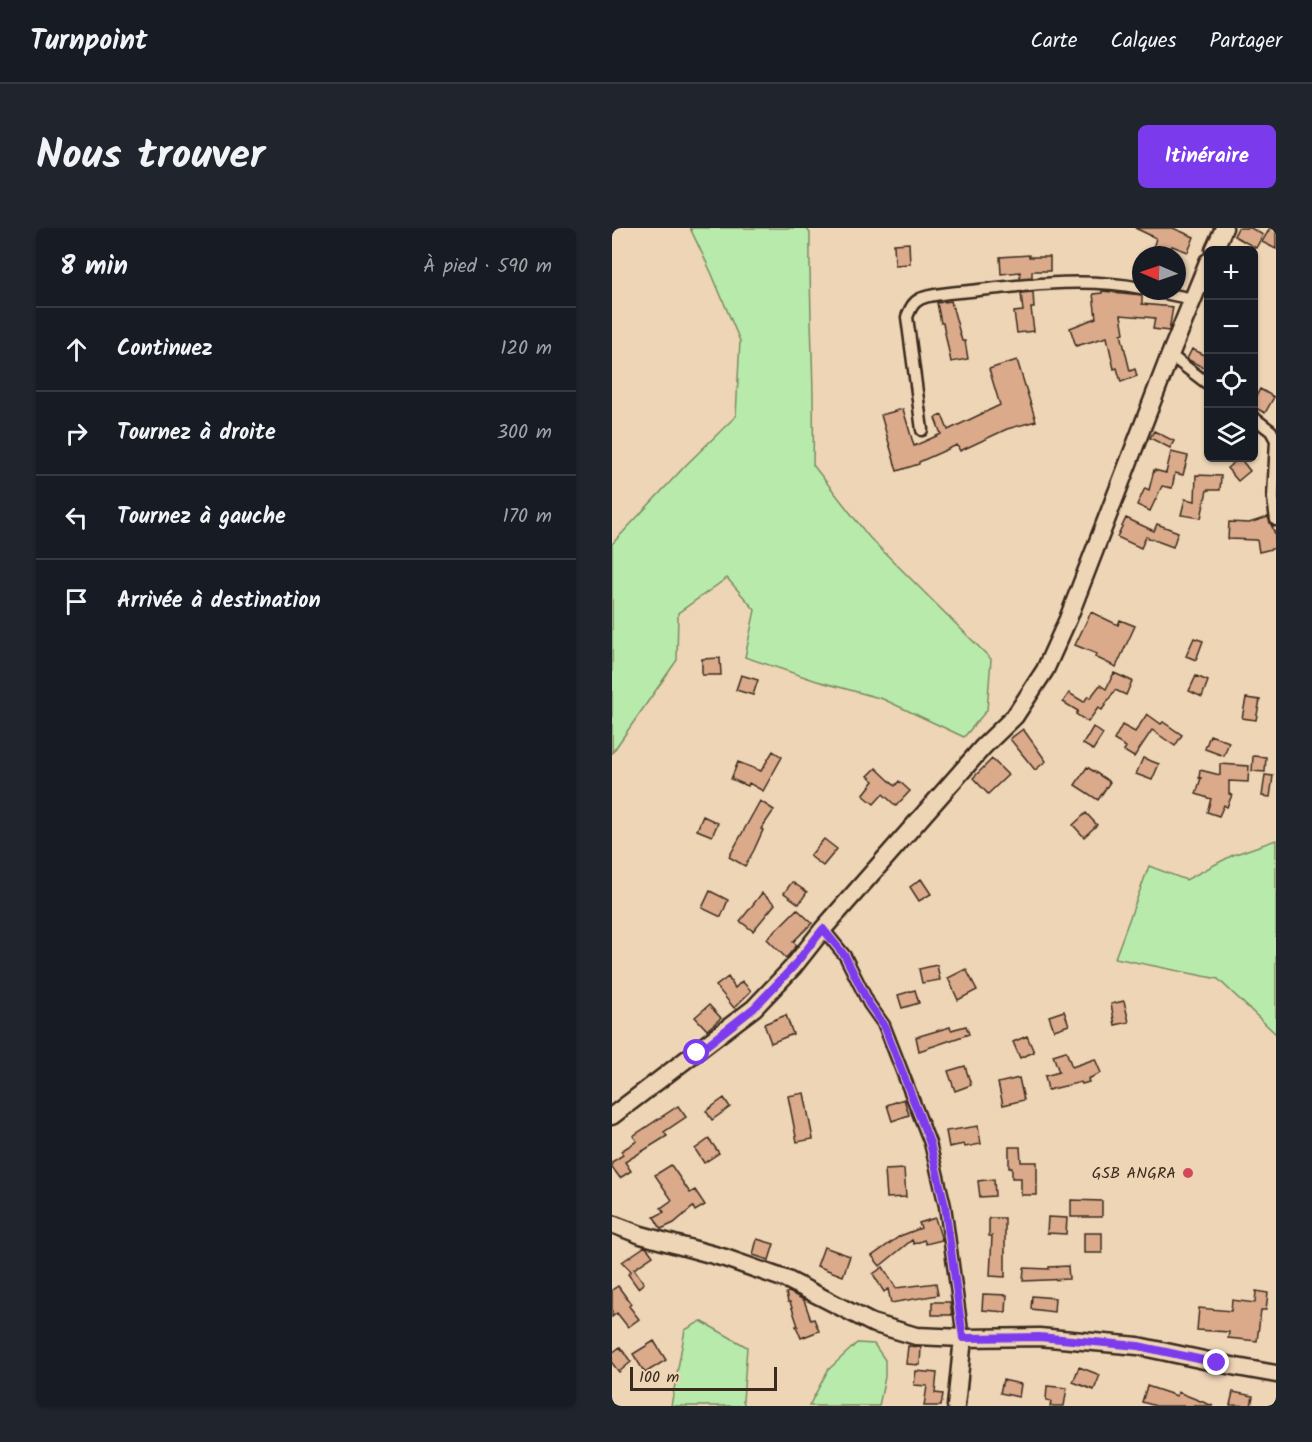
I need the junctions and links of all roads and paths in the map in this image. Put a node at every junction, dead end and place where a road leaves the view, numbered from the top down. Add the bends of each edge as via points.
1 (1224, 228) edge
2 (1216, 246) edge
3 (1204, 274) edge
4 (1132, 286) edge
5 (1186, 298) edge
6 (1193, 299) junction
7 (1170, 355) junction
8 (1204, 380) edge
9 (1258, 421) edge
10 (922, 430) dead end
11 (1276, 520) edge
12 (823, 929) junction
13 (612, 1116) edge
14 (612, 1224) edge
15 (963, 1338) junction
16 (1276, 1374) edge
17 (956, 1406) edge

1 - 2 street
3 - 6 street
4 - 10 street via 1057,282 920,298 907,317
5 - 6 street
6 - 7 street
7 - 8 street
7 - 12 street via 1045,670 1015,716 983,747
9 - 11 street via 1276,440
12 - 13 street via 754,1008
12 - 15 street via 845,956 884,1025 930,1143 945,1206
14 - 15 street via 788,1280 872,1323 916,1336
15 - 16 street via 1039,1337 1138,1346
15 - 17 street

